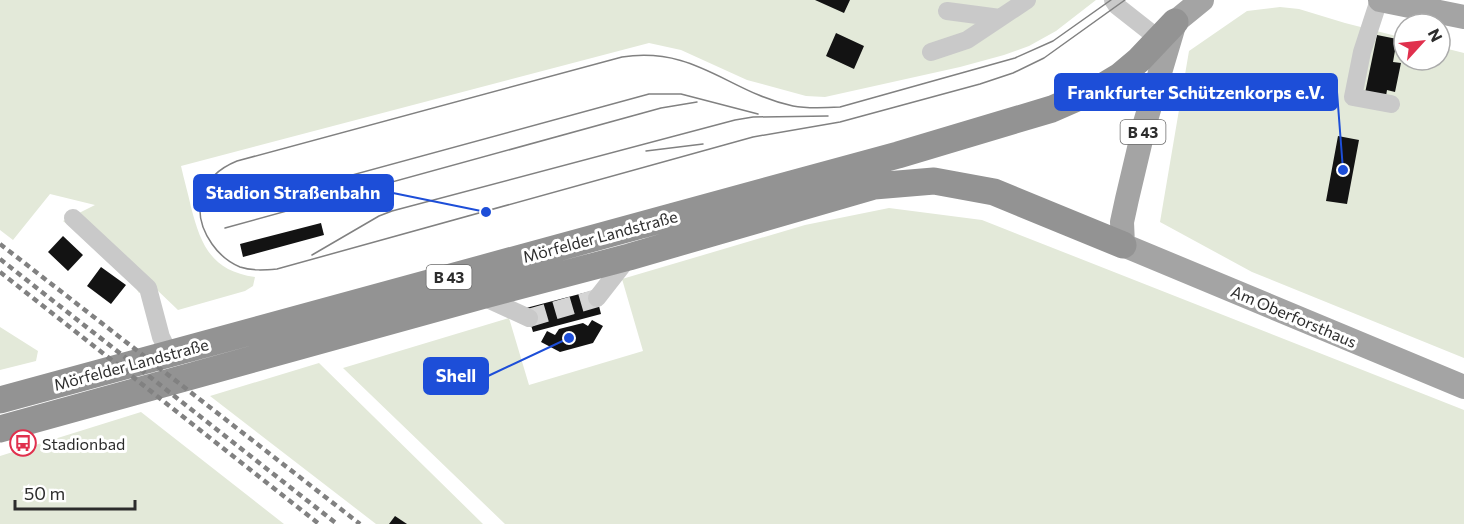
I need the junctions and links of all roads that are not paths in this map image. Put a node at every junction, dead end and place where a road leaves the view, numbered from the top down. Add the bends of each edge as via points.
1 (1027, 0) edge
2 (1113, 0) edge
3 (1202, 0) edge
4 (1379, 0) edge
5 (1433, 0) edge
6 (947, 11) dead end
7 (1460, 17) edge
8 (1000, 18) junction
9 (1174, 20) edge
10 (931, 52) dead end
11 (1391, 104) dead end
12 (73, 218) dead end
13 (1123, 245) junction
14 (629, 257) junction
15 (482, 296) junction
16 (597, 298) tunnel mouth
17 (529, 318) tunnel mouth
18 (169, 353) junction
19 (1464, 387) edge
20 (0, 400) edge
21 (0, 429) edge

1 - 8 street
2 - 9 street via 1117,6
3 - 9 main road, B 43
4 - 7 main road
4 - 11 street via 1353,97
5 - 7 street
6 - 8 street
8 - 10 street via 967,40
9 - 13 main road, B 43 via 1127,199
9 - 18 highway, Mörfelder Landstraße / B 43 via 1120,76 1052,109 898,155
12 - 18 street via 148,288
13 - 14 highway, Mörfelder Landstraße / B 43 via 994,192 934,182 874,186
13 - 19 main road, Am Oberforsthaus / B 43
14 - 15 highway, Mörfelder Landstraße / B 43
14 - 16 street
15 - 17 street
15 - 21 highway, Mörfelder Landstraße / B 43
18 - 20 highway, Mörfelder Landstraße / B 43

